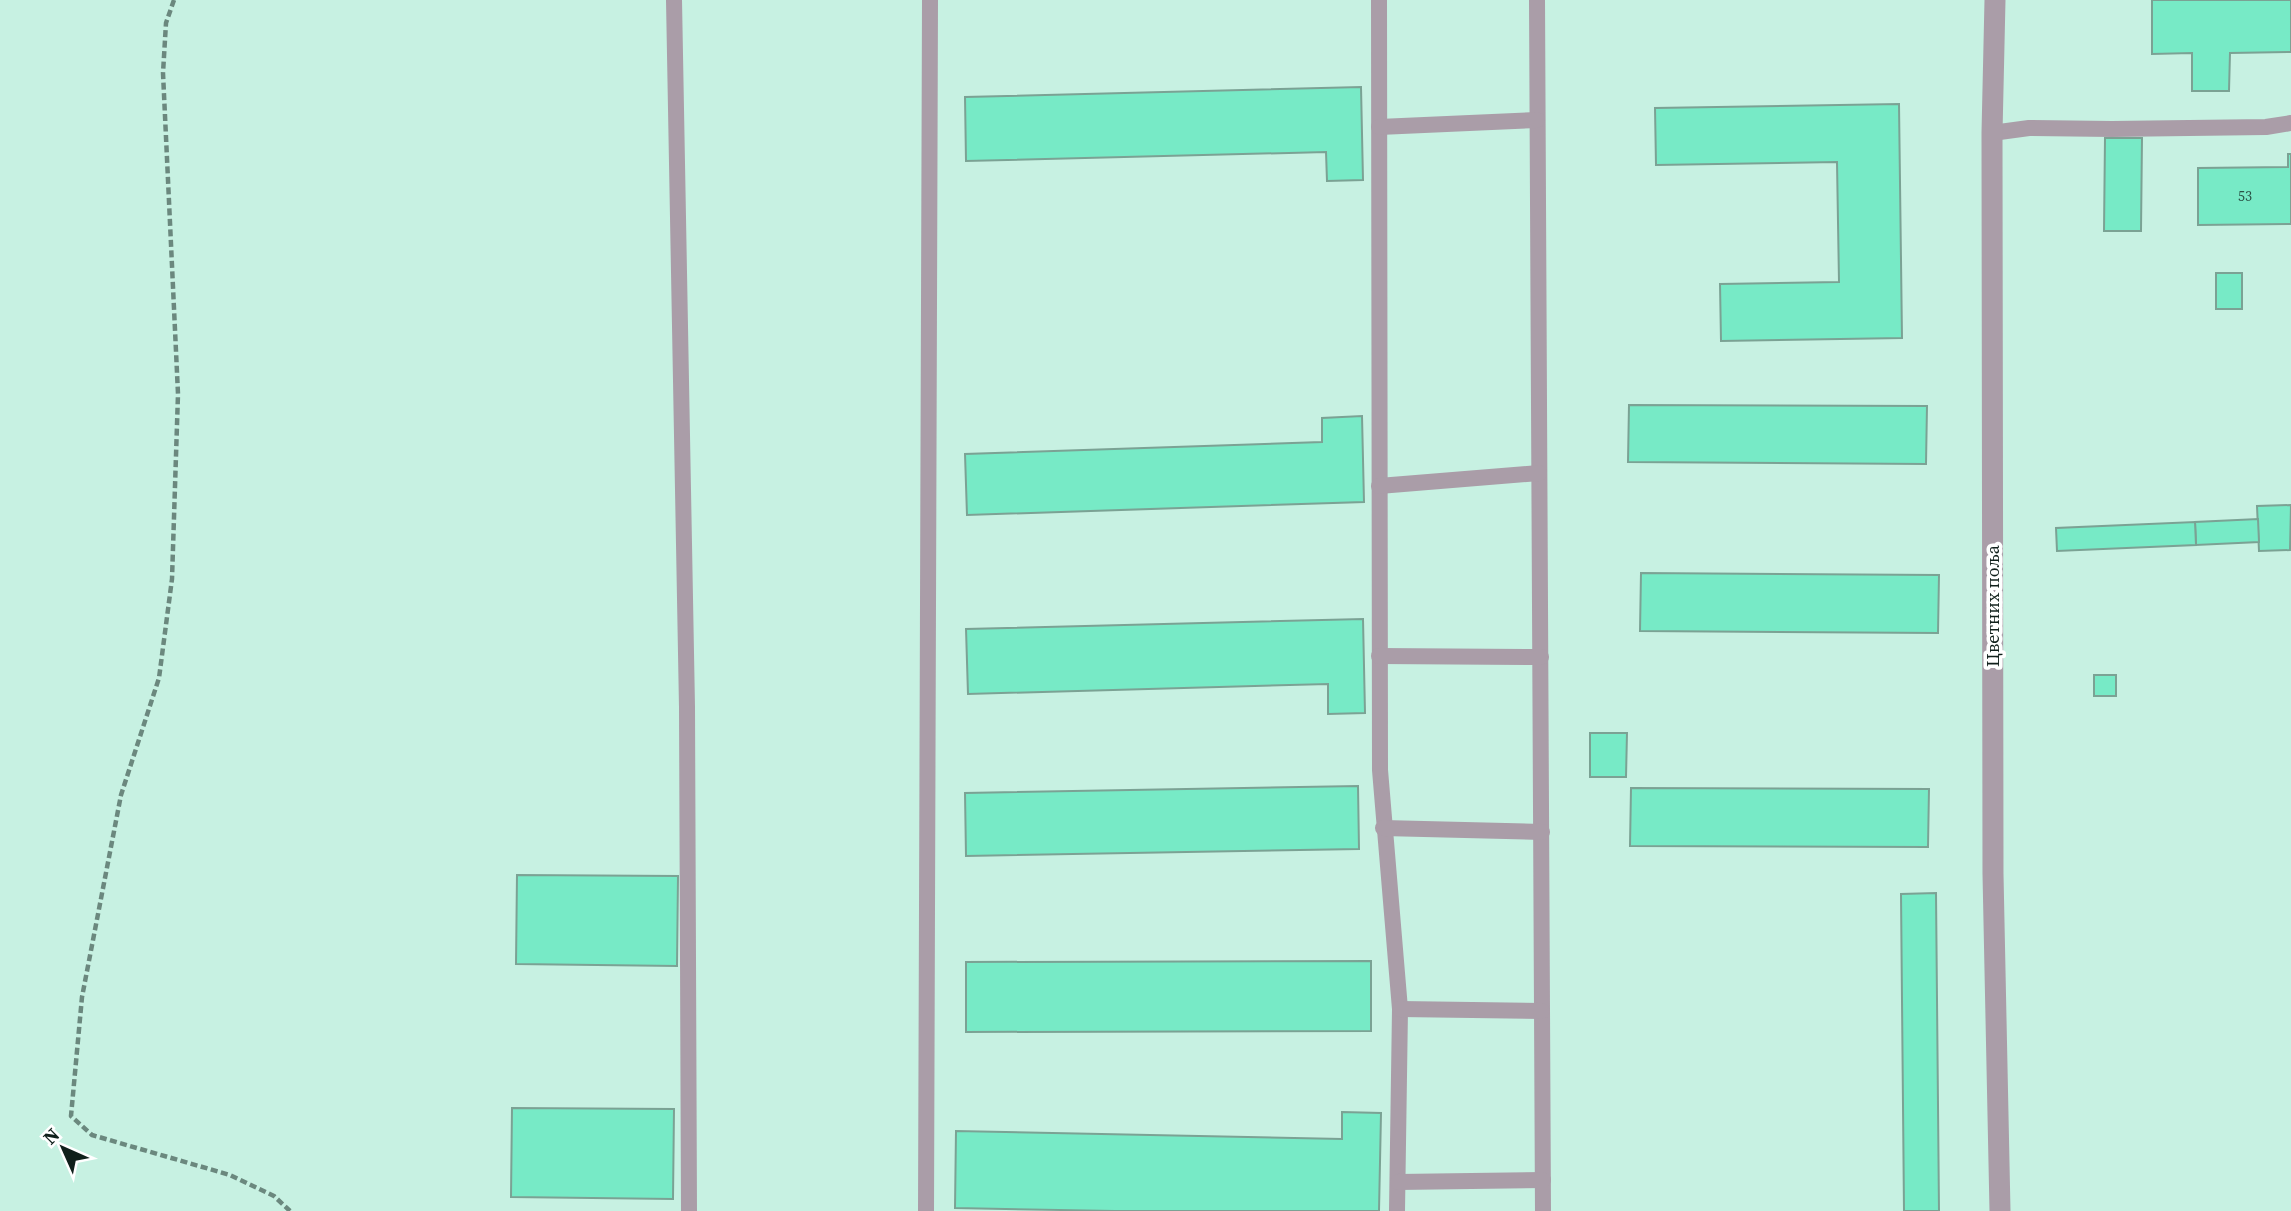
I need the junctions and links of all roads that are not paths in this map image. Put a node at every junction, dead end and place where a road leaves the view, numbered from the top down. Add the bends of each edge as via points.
1 (674, 0) edge
2 (930, 0) edge
3 (1380, 0) edge
4 (1536, 0) edge
5 (1995, 0) edge
6 (1537, 121) junction
7 (2291, 123) edge
8 (1379, 128) junction
9 (1992, 133) junction
10 (1539, 472) junction
11 (1379, 486) junction
12 (1379, 656) junction
13 (1541, 657) junction
14 (1383, 828) junction
15 (1542, 832) junction
16 (1400, 1009) junction
17 (1542, 1011) junction
18 (1543, 1180) junction
19 (1398, 1182) junction
20 (689, 1211) edge
21 (926, 1211) edge
22 (1397, 1211) edge
23 (1544, 1211) edge
24 (2000, 1211) edge

1 - 20 lane via 687,707
2 - 21 lane
3 - 8 lane
4 - 6 lane
5 - 9 street, Цветних поља
6 - 8 lane
6 - 10 lane
7 - 9 lane via 2266,127 2029,128
8 - 11 lane
9 - 24 street, Цветних поља via 1993,874
10 - 11 lane
10 - 13 lane
11 - 12 lane
12 - 13 lane
12 - 14 lane
13 - 15 lane
14 - 15 lane
14 - 16 lane
15 - 17 lane
16 - 17 lane
16 - 19 lane
17 - 18 lane
18 - 19 lane
18 - 23 lane
19 - 22 lane

